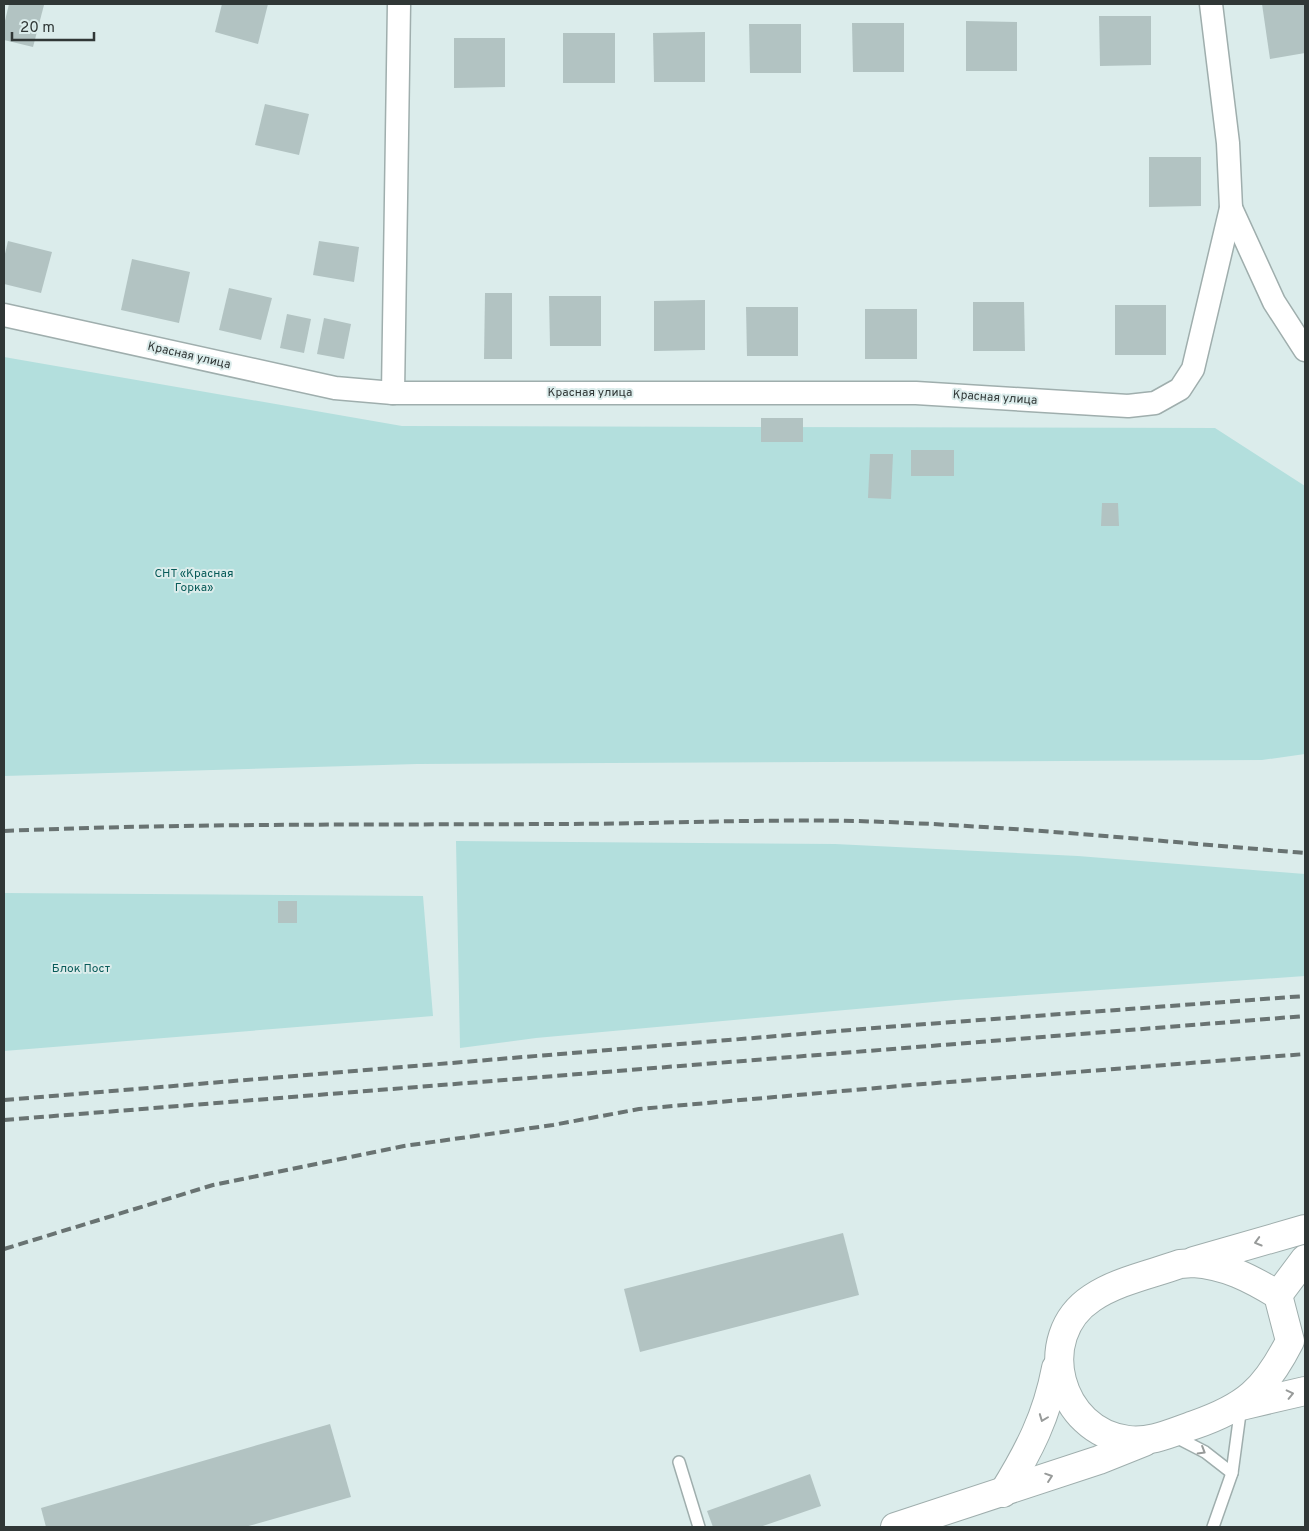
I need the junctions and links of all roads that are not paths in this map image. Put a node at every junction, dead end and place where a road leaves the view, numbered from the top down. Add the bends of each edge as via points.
1 (399, 4) edge
2 (1211, 4) edge
3 (1231, 208) junction
4 (4, 315) edge
5 (1305, 350) edge
6 (393, 393) junction
7 (1305, 1229) edge
8 (1305, 1259) edge
9 (1180, 1264) junction
10 (1278, 1295) junction
11 (1298, 1345) edge
12 (1058, 1354) junction
13 (1305, 1391) edge
14 (1241, 1406) junction
15 (1161, 1436) junction
16 (679, 1462) dead end
17 (1232, 1473) junction
18 (1003, 1493) junction
19 (699, 1527) edge
20 (895, 1527) edge
21 (1213, 1527) edge

1 - 6 street
2 - 3 street via 1228,143
3 - 5 street via 1274,302
3 - 6 street, Красная улица via 1193,369 1180,389 1155,403 1128,406 916,393
4 - 6 street, Красная улица via 335,388
7 -> 9 main road
8 - 10 main road
9 - 10 main road via 1208,1264 1246,1275
9 - 12 main road via 1107,1289 1091,1298 1077,1311 1065,1330
10 - 11 main road
11 - 14 main road
12 - 15 main road via 1060,1378 1067,1399 1078,1415 1094,1428 1128,1440
12 -> 18 main road via 1050,1400 1038,1432
14 -> 13 main road
14 - 15 main road
14 - 17 lane
15 -> 17 lane via 1205,1452
18 -> 15 main road
16 - 19 lane
17 - 21 lane
18 - 20 main road

